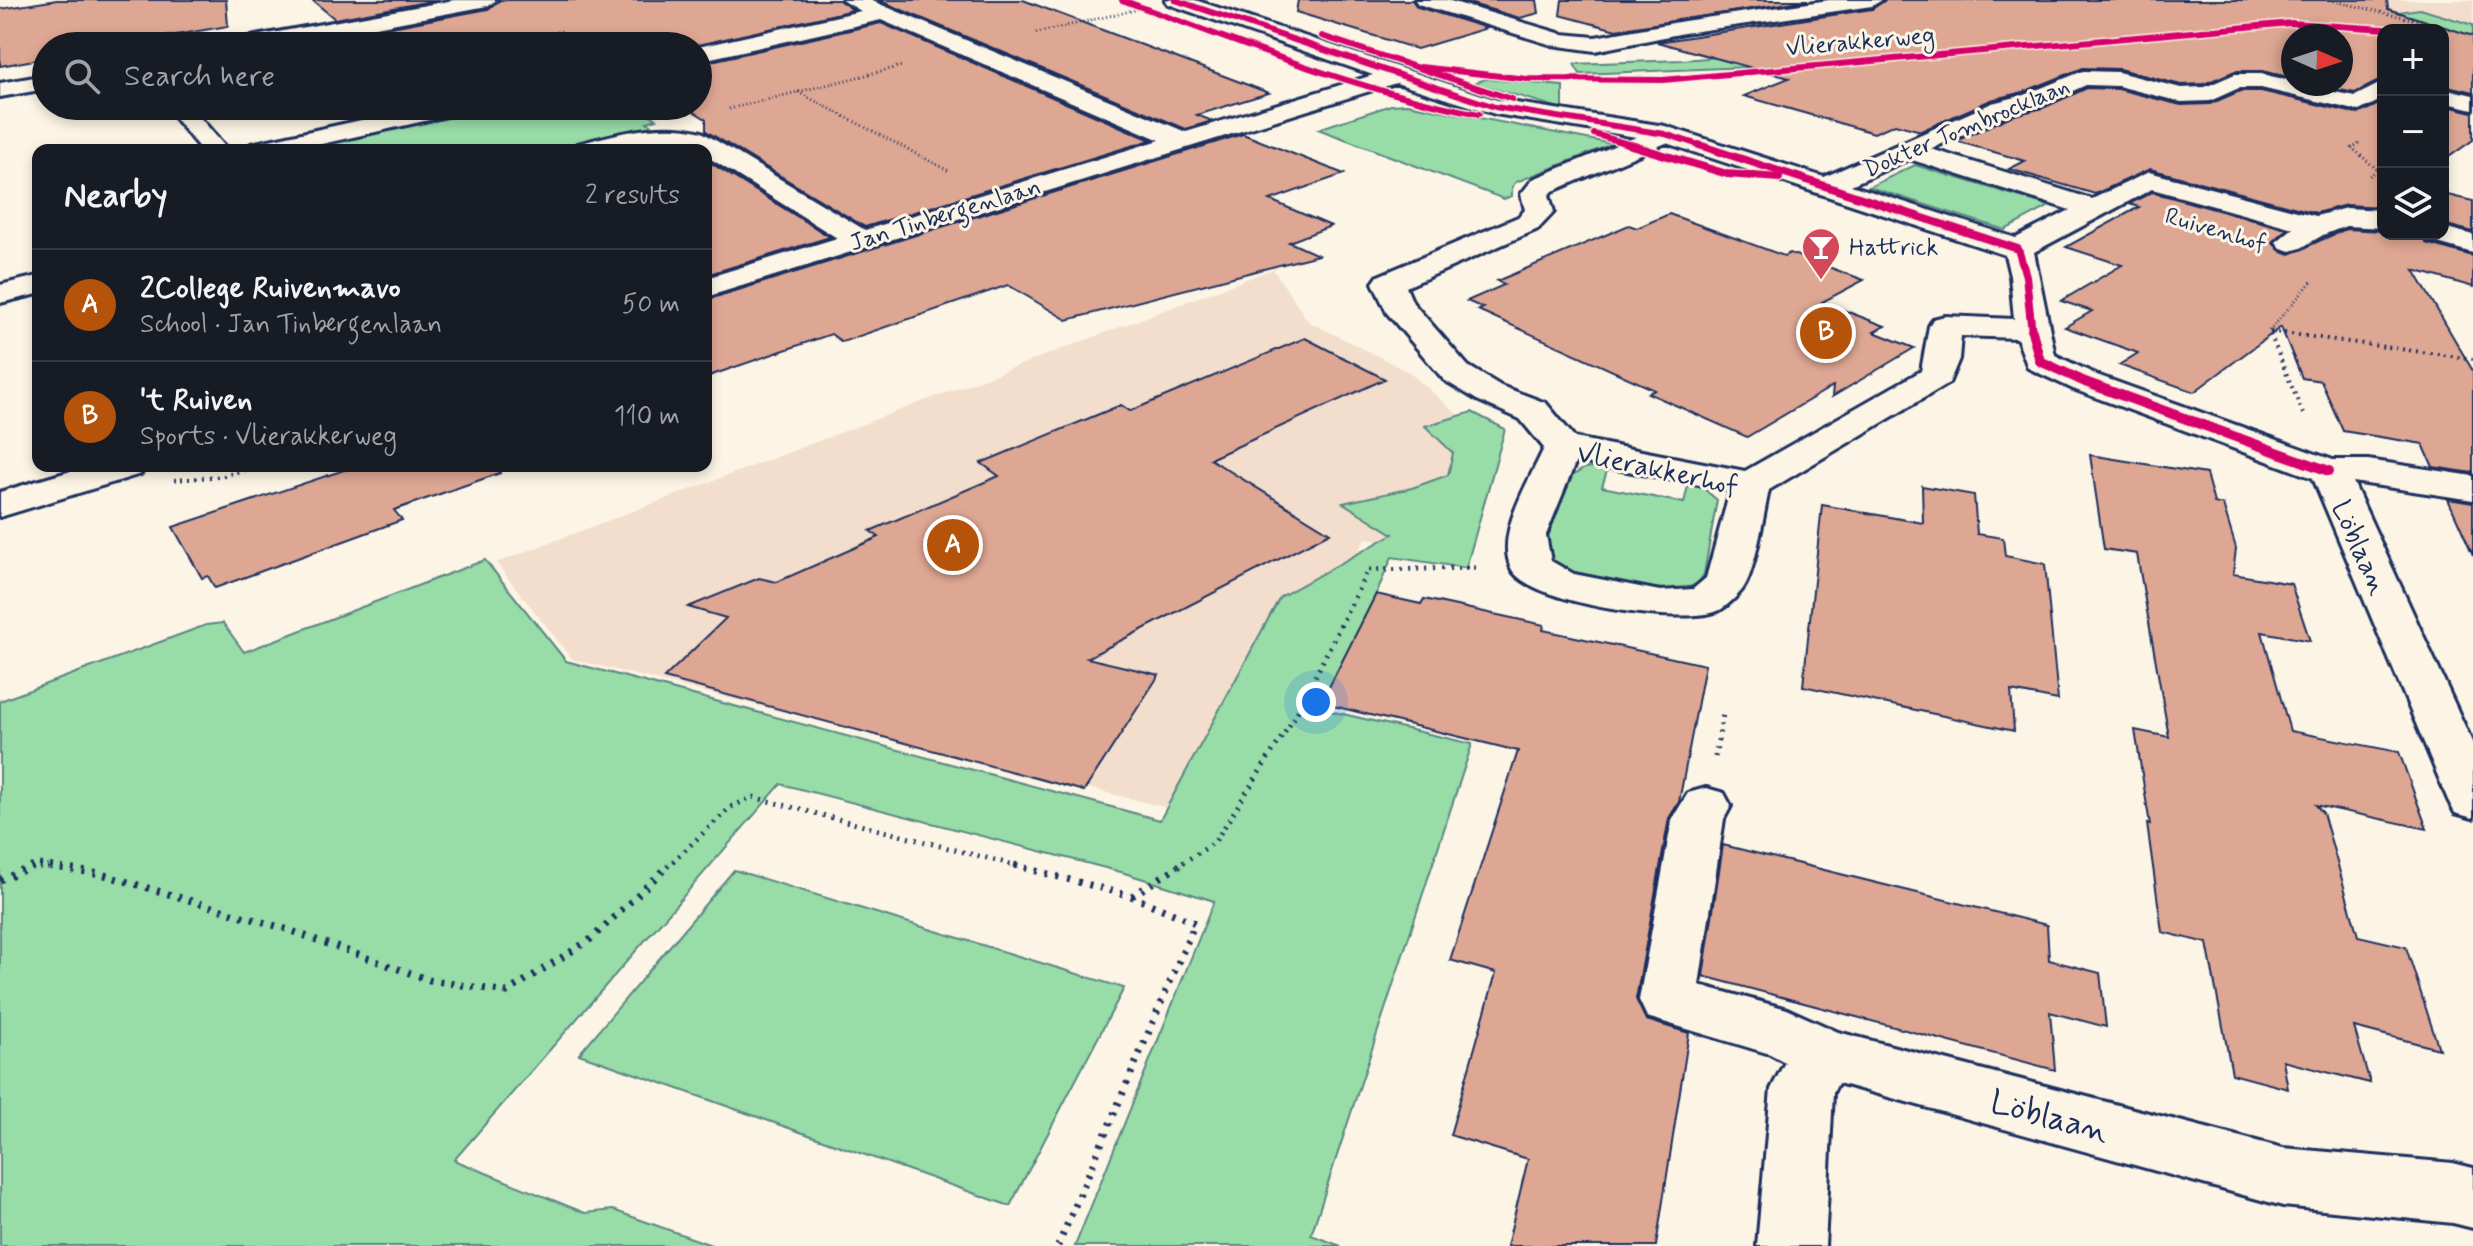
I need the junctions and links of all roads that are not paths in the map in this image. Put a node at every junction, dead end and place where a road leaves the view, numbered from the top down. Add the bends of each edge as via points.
1 (487, 0) edge
2 (852, 0) edge
3 (1425, 0) edge
4 (1872, 0) edge
5 (1257, 2) dead end
6 (1177, 10) edge
7 (1212, 12) junction
8 (883, 13) junction
9 (314, 32) edge
10 (712, 51) edge
11 (1396, 76) junction
12 (32, 84) edge
13 (0, 90) edge
14 (2377, 93) edge
15 (2447, 96) edge
16 (2473, 102) edge
17 (189, 120) edge
18 (396, 120) edge
19 (1665, 134) junction
20 (1184, 141) junction
21 (210, 144) edge
22 (287, 144) edge
23 (617, 144) edge
24 (704, 144) edge
25 (712, 149) edge
26 (1907, 150) junction
27 (1827, 186) junction
28 (2104, 204) junction
29 (2155, 212) dead end
30 (2377, 218) edge
31 (2315, 225) junction
32 (2449, 237) edge
33 (861, 240) junction
34 (2473, 244) edge
35 (2275, 246) road end
36 (2018, 249) junction
37 (32, 286) edge
38 (712, 286) edge
39 (0, 294) edge
40 (2030, 329) junction
41 (1563, 447) junction
42 (2329, 471) junction
43 (108, 472) edge
44 (1751, 484) junction
45 (2473, 488) edge
46 (0, 505) edge
47 (2473, 800) edge
48 (1706, 806) dead end
49 (1824, 1054) junction
50 (2473, 1198) edge
51 (1791, 1246) edge

1 - 9 street
2 - 8 street
3 - 4 street via 1560,40 1595,44
5 - 7 street
6 - 7 street
7 - 11 street
8 - 10 street
8 - 20 street
11 - 19 street via 1495,107
11 - 20 street, Jan Tinbergenlaan
12 - 13 street
14 - 26 street, Dokter Tombrocklaan via 2359,104 2261,81 2235,81 2210,94 2181,95 2099,76 2001,108
15 - 16 street
17 - 21 street
18 - 22 street
19 - 27 street
19 - 41 street, Vlierakkerhof via 1543,185 1535,194 1540,212 1528,223 1389,283 1398,306 1456,373 1533,411
20 - 33 street, Jan Tinbergenlaan
23 - 24 street via 673,133
25 - 33 street
26 - 27 street, Dokter Tombrocklaan
26 - 28 street, Ruivenhof
27 - 36 street
28 - 29 street, Ruivenhof
28 - 31 street, Ruivenhof via 2149,180
28 - 36 street, Ruivenhof
30 - 31 street, Ruivenhof via 2361,214
31 - 35 street, Ruivenhof
32 - 34 street
33 - 38 street, Jan Tinbergenlaan
36 - 40 street
37 - 39 street
40 - 42 street via 2040,361
40 - 44 street via 1945,326 1937,376
41 - 44 street, Vlierakkerhof
41 - 44 street, Vlierakkerhof via 1526,535 1531,567 1561,584 1660,604 1704,601 1726,583
42 - 45 street, Löblaan via 2368,471
42 - 47 street, Löblaan
43 - 46 street
48 - 49 street, Löblaan via 1698,819 1668,1000 1787,1034
49 - 50 street, Löblaan via 2283,1177
49 - 51 street via 1802,1089

